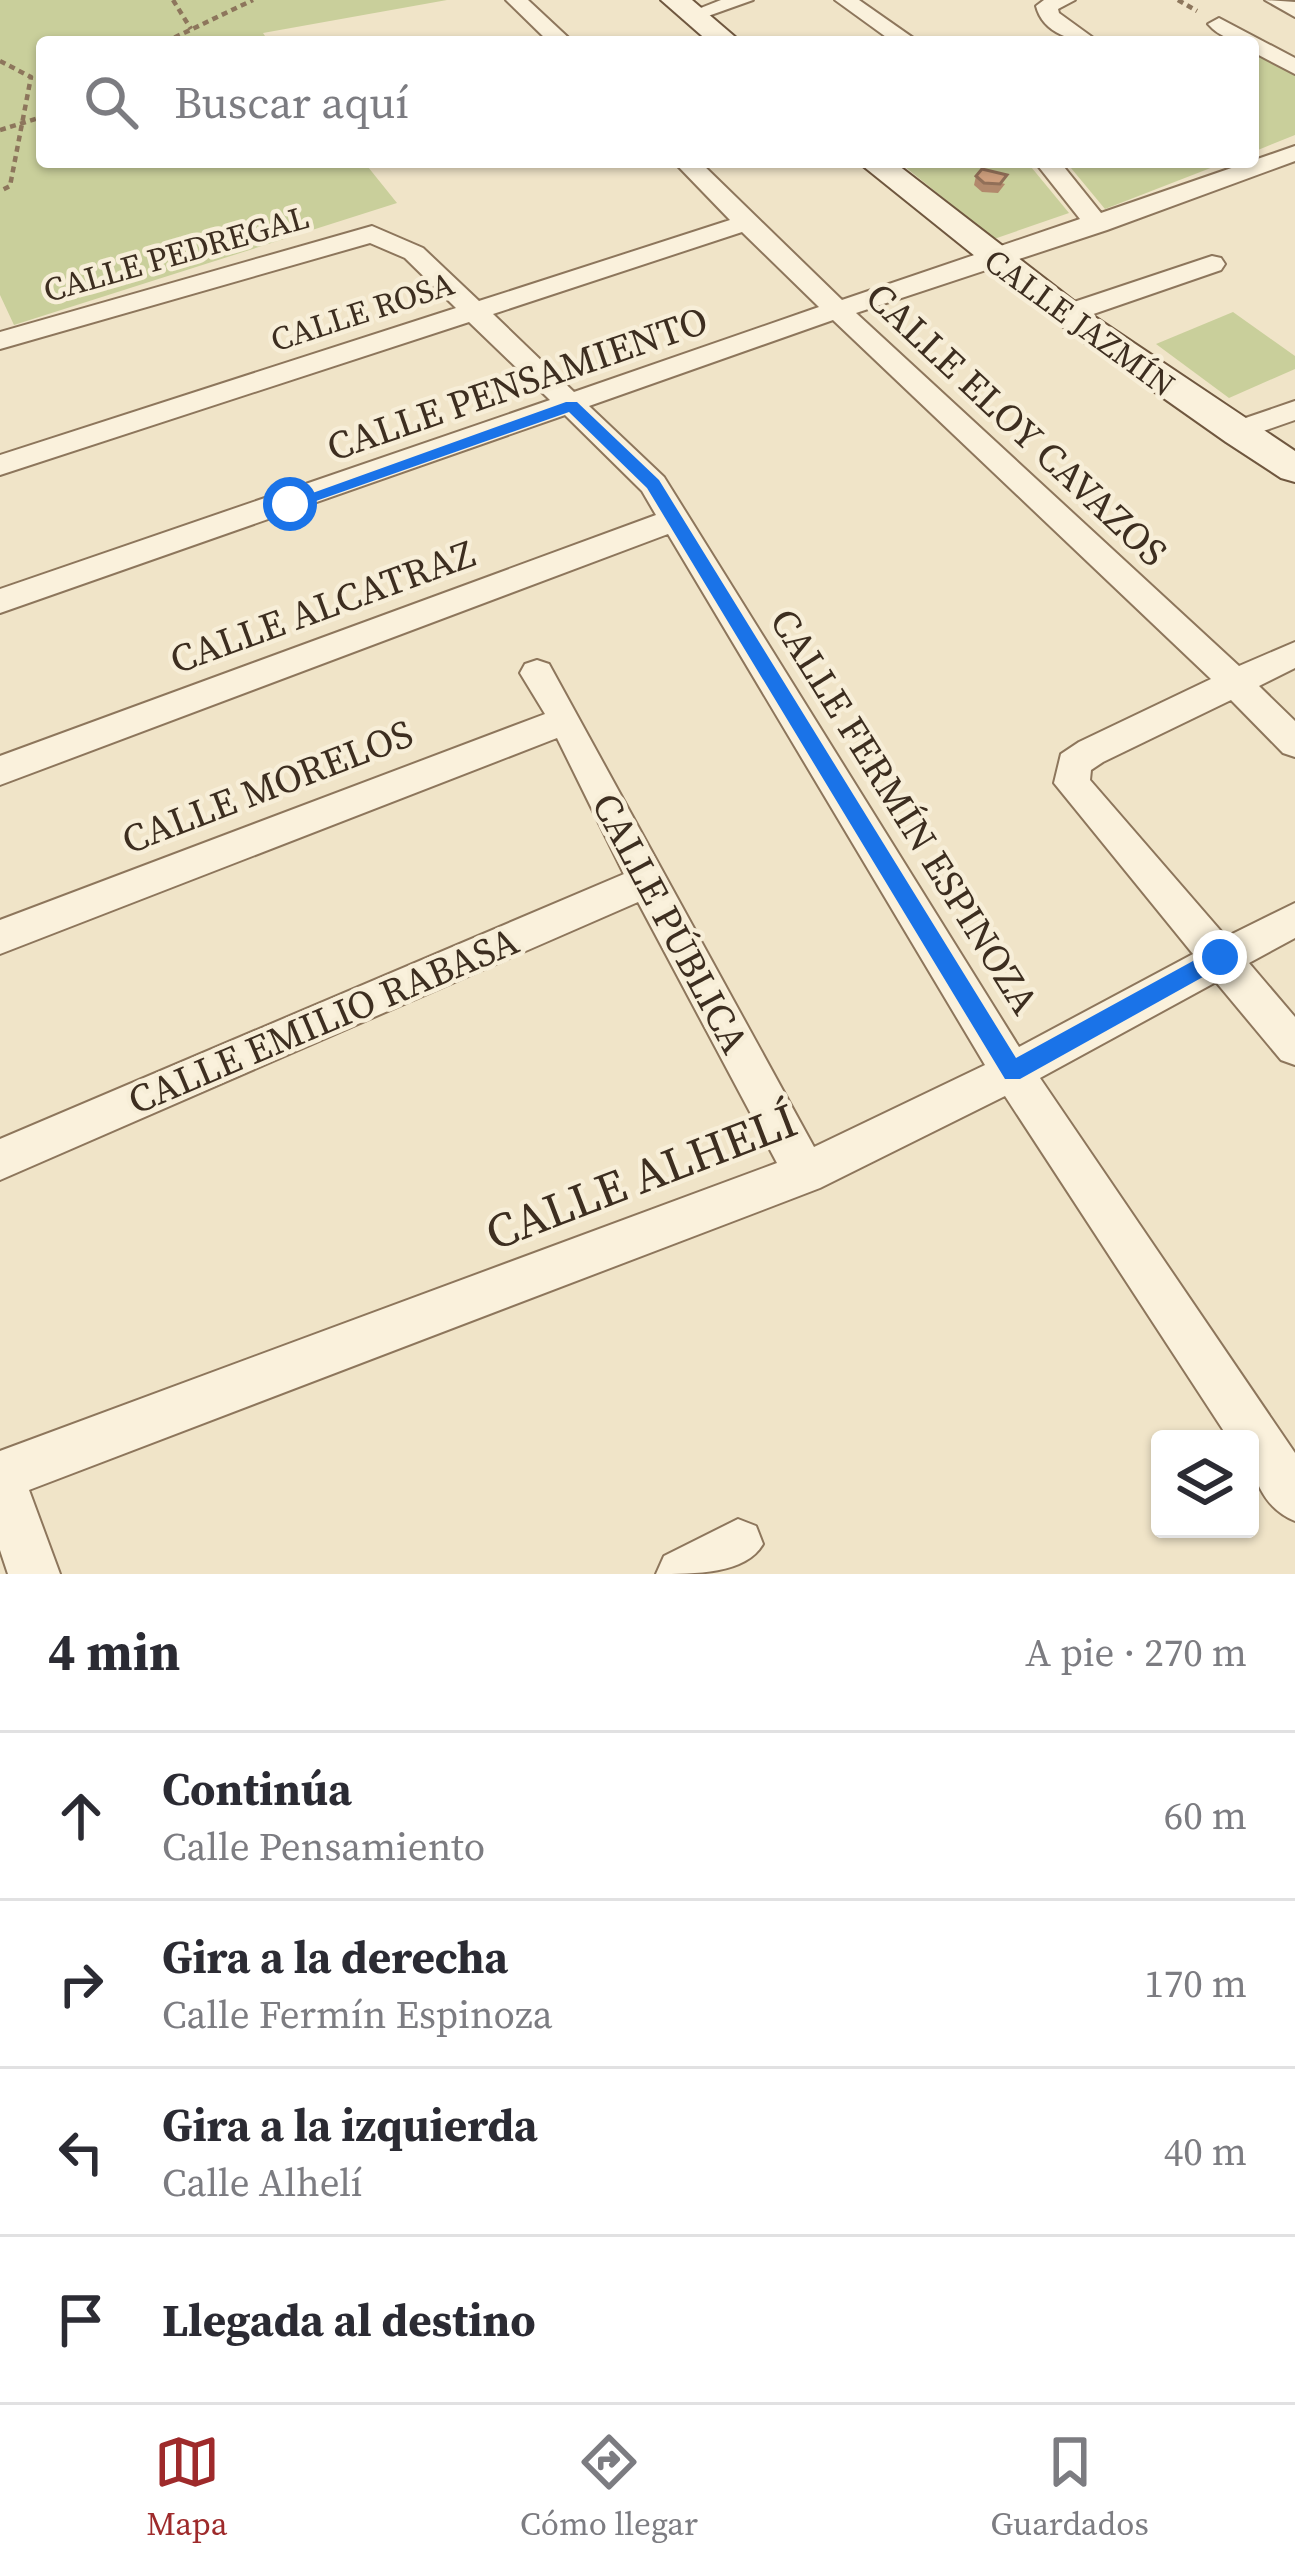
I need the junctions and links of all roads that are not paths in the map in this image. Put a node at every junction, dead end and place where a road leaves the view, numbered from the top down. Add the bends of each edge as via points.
1 (516, 0) edge
2 (743, 0) edge
3 (844, 0) edge
4 (1064, 0) edge
5 (1275, 0) edge
6 (685, 8) edge
7 (1295, 10) edge
8 (1219, 24) dead end
9 (555, 36) edge
10 (720, 36) edge
11 (899, 36) edge
12 (1079, 36) edge
13 (1238, 36) edge
14 (1259, 49) edge
15 (1295, 67) edge
16 (1295, 153) edge
17 (1259, 166) edge
18 (692, 168) edge
19 (881, 168) edge
20 (1052, 168) edge
21 (1254, 168) edge
22 (746, 223) junction
23 (1098, 225) junction
24 (372, 234) joint
25 (991, 258) junction
26 (1212, 264) dead end
27 (837, 310) junction
28 (475, 313) junction
29 (1066, 314) junction
30 (0, 341) edge
31 (572, 406) junction
32 (1295, 410) edge
33 (1235, 432) junction
34 (0, 465) edge
35 (1295, 470) edge
36 (673, 520) junction
37 (0, 601) edge
38 (1295, 654) edge
39 (537, 674) dead end
40 (1236, 682) junction
41 (566, 720) junction
42 (1295, 743) edge
43 (0, 771) edge
44 (646, 880) junction
45 (1295, 919) edge
46 (0, 937) edge
47 (1220, 957) junction
48 (1295, 1047) edge
49 (1012, 1072) junction
50 (0, 1160) edge
51 (805, 1173) junction
52 (0, 1477) edge
53 (1295, 1496) edge
54 (738, 1544) dead end
55 (34, 1574) edge
56 (682, 1574) edge

1 - 9 street
2 - 6 street
3 - 11 street
4 - 12 street via 1047,6 1049,16
5 - 7 street
6 - 10 street
8 - 13 street
14 - 15 street
16 - 17 street, CALLE PENSAMIENTO
18 - 22 street, CALLE ELOY CAVAZOS
19 - 25 street, CALLE JAZMÍN
20 - 23 street
21 - 23 street, CALLE PENSAMIENTO
22 - 27 street, CALLE ELOY CAVAZOS
22 - 28 street, CALLE ROSA
23 - 25 street, CALLE PENSAMIENTO
24 - 28 street, CALLE FERMÍN ESPINOZA via 414,253
24 - 30 street, CALLE PEDREGAL
25 - 27 street, CALLE PENSAMIENTO
25 - 29 street, CALLE JAZMÍN
26 - 29 street
27 - 31 street, CALLE PENSAMIENTO
27 - 40 street, CALLE ELOY CAVAZOS
28 - 31 street, CALLE FERMÍN ESPINOZA
28 - 34 street, CALLE ROSA
29 - 33 street, CALLE JAZMÍN
31 - 36 street, CALLE FERMÍN ESPINOZA via 653,484
31 - 37 street, CALLE PENSAMIENTO
32 - 33 street
33 - 35 street, CALLE JAZMÍN
36 - 43 street, CALLE ALCATRAZ
36 - 49 street, CALLE FERMÍN ESPINOZA
38 - 40 street
39 - 41 street, CALLE PÚBLICA
40 - 42 street, CALLE ELOY CAVAZOS
40 - 47 street via 1091,752 1074,764 1072,783
41 - 44 street, CALLE PÚBLICA
41 - 46 street, CALLE MORELOS
44 - 50 street, CALLE EMILIO RABASA
44 - 51 street, CALLE PÚBLICA
45 - 47 street, CALLE ALHELÍ
47 - 48 street
47 - 49 street, CALLE ALHELÍ
49 - 51 street, CALLE ALHELÍ
49 - 53 street, CALLE FERMÍN ESPINOZA
51 - 52 street, CALLE ALHELÍ
52 - 55 street
54 - 56 street

